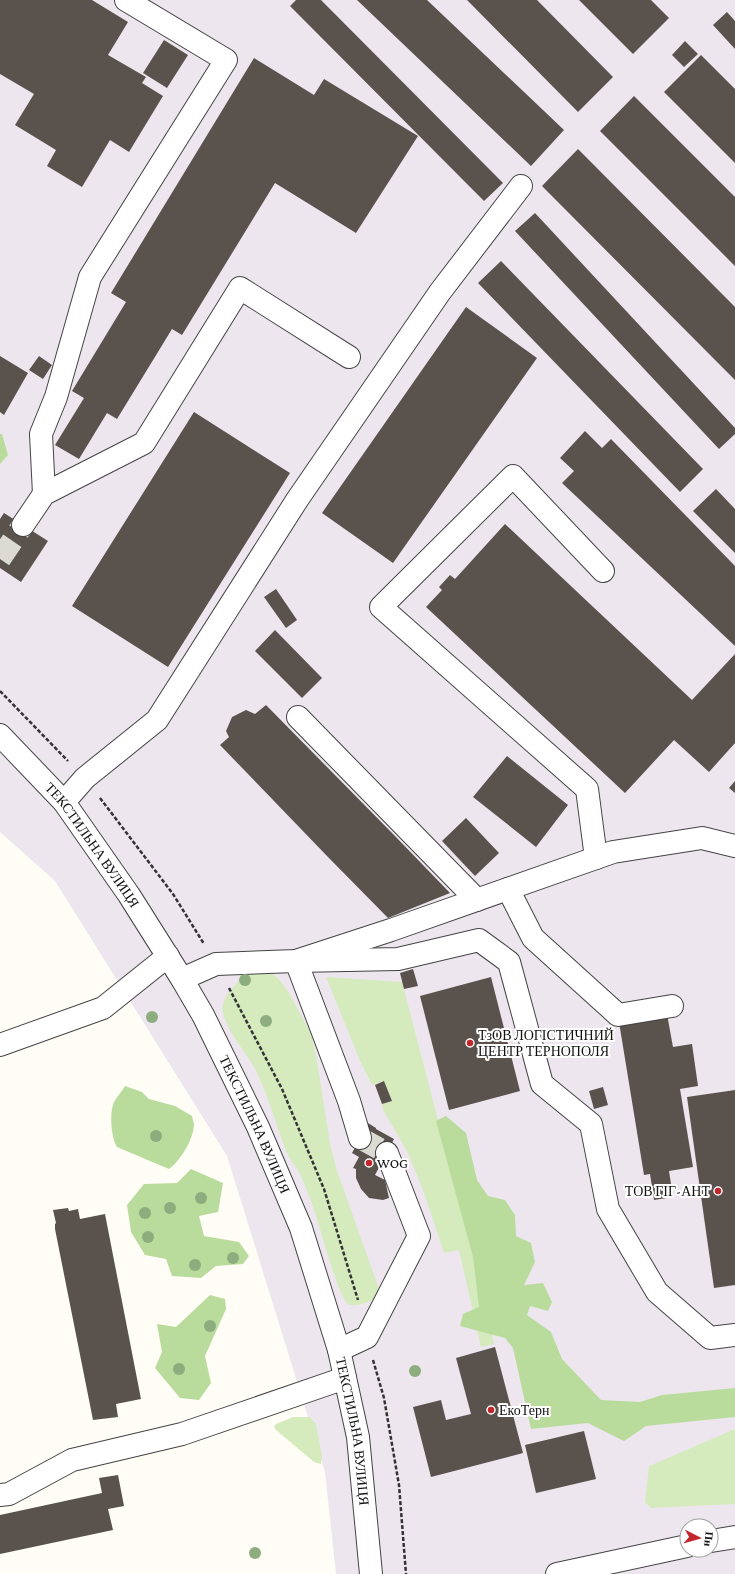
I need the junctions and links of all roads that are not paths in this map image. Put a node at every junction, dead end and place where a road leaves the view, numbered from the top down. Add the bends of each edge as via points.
1 (126, 0) edge
2 (521, 186) dead end
3 (349, 357) dead end
4 (44, 494) junction
5 (23, 525) tunnel mouth
6 (603, 571) dead end
7 (298, 717) dead end
8 (0, 735) edge
9 (64, 802) junction
10 (735, 846) edge
11 (596, 858) junction
12 (508, 889) junction
13 (477, 900) junction
14 (168, 956) junction
15 (296, 961) junction
16 (182, 979) junction
17 (672, 1006) dead end
18 (0, 1045) edge
19 (360, 1138) tunnel mouth
20 (387, 1152) tunnel mouth
21 (735, 1335) edge
22 (339, 1350) junction
23 (345, 1378) junction
24 (0, 1495) edge
25 (735, 1537) edge
26 (719, 1540) edge
27 (679, 1548) edge
28 (371, 1574) edge
29 (557, 1574) edge

1 - 4 street via 226,60 90,277 56,396 41,434
2 - 9 street via 440,292 302,494 157,720 85,778
3 - 4 street via 240,288 144,442
4 - 5 street
6 - 11 street via 513,476 380,607 587,789
7 - 13 street
8 - 9 street, ТЕКСТИЛЬНА ВУЛИЦЯ
9 - 14 street, ТЕКСТИЛЬНА ВУЛИЦЯ
10 - 11 street via 702,838 613,852
11 - 12 street
12 - 13 street
12 - 17 street via 533,938 618,1015
13 - 15 street
14 - 16 street, ТЕКСТИЛЬНА ВУЛИЦЯ
14 - 18 street via 103,1008
15 - 16 street via 216,964
15 - 19 street via 349,1101
15 - 21 street via 398,959 479,940 509,962 542,1084 591,1124 608,1209 657,1292 710,1338
16 - 22 street, ТЕКСТИЛЬНА ВУЛИЦЯ via 203,1015 258,1126 298,1221
20 - 22 street via 419,1236 367,1336
22 - 23 street, ТЕКСТИЛЬНА ВУЛИЦЯ
23 - 24 street via 182,1434 72,1460 9,1494
23 - 28 street, ТЕКСТИЛЬНА ВУЛИЦЯ via 358,1437
25 - 26 street
27 - 29 street

